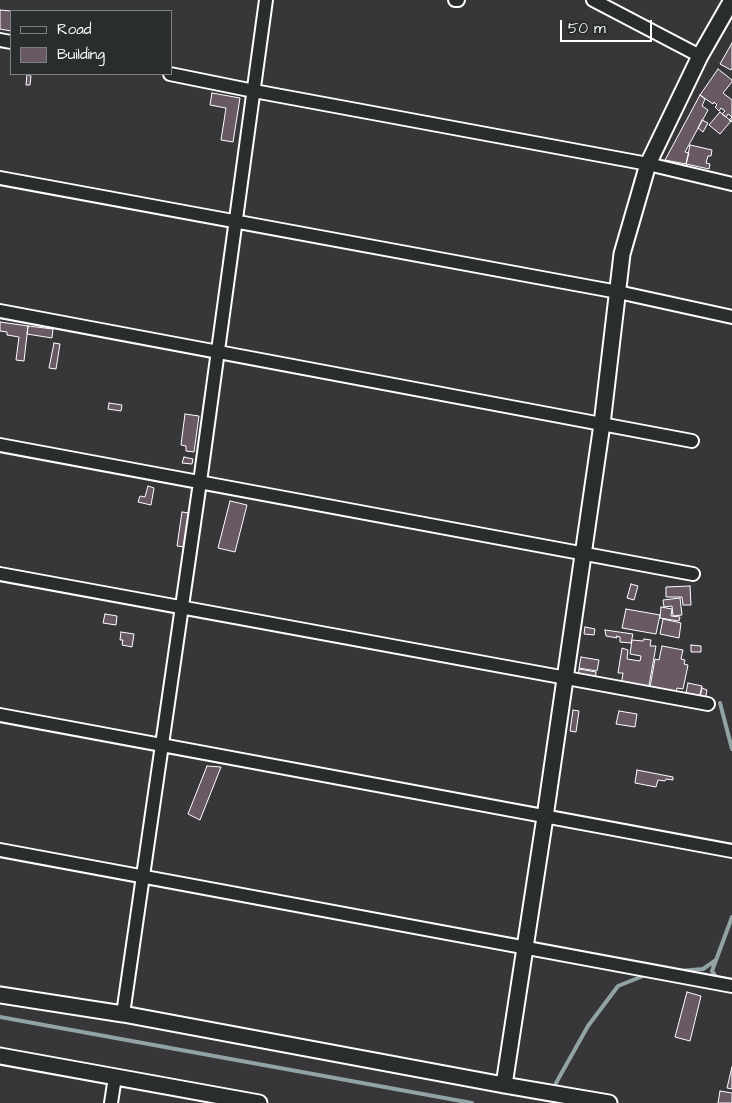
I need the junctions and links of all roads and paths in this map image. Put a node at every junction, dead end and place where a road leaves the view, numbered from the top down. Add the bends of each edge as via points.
1 (266, 0) edge
2 (592, 0) edge
3 (732, 0) edge
4 (700, 56) junction
5 (172, 74) edge
6 (254, 91) junction
7 (648, 164) junction
8 (0, 178) edge
9 (732, 184) edge
10 (236, 222) junction
11 (618, 292) junction
12 (0, 311) edge
13 (732, 317) edge
14 (217, 352) junction
15 (602, 424) junction
16 (692, 441) dead end
17 (0, 445) edge
18 (200, 482) junction
19 (582, 554) junction
20 (0, 574) edge
21 (693, 574) dead end
22 (182, 607) junction
23 (565, 678) junction
24 (708, 704) dead end
25 (0, 715) edge
26 (162, 746) junction
27 (545, 817) junction
28 (0, 850) edge
29 (732, 852) edge
30 (142, 876) junction
31 (525, 947) junction
32 (732, 986) edge
33 (0, 995) edge
34 (123, 1014) junction
35 (0, 1056) edge
36 (115, 1077) junction
37 (504, 1085) junction
38 (111, 1103) edge
39 (259, 1103) edge
40 (609, 1103) edge

1 - 6 street
2 - 4 street
3 - 4 street
4 - 7 street
5 - 6 street
6 - 7 street
6 - 10 street
7 - 9 street
7 - 11 street via 622,254
8 - 10 street
10 - 11 street
10 - 14 street
11 - 13 street
11 - 15 street
12 - 14 street
14 - 15 street
14 - 18 street
15 - 16 street
15 - 19 street
17 - 18 street
18 - 19 street
18 - 22 street
19 - 21 street
19 - 23 street
20 - 22 street
22 - 23 street
22 - 26 street
23 - 24 street
23 - 27 street
25 - 26 street
26 - 27 street
26 - 30 street
27 - 29 street
27 - 31 street
28 - 30 street
30 - 31 street
30 - 34 street
31 - 32 street
31 - 37 street
33 - 34 street
34 - 37 street
35 - 36 street
36 - 38 street
36 - 39 street
37 - 40 street

